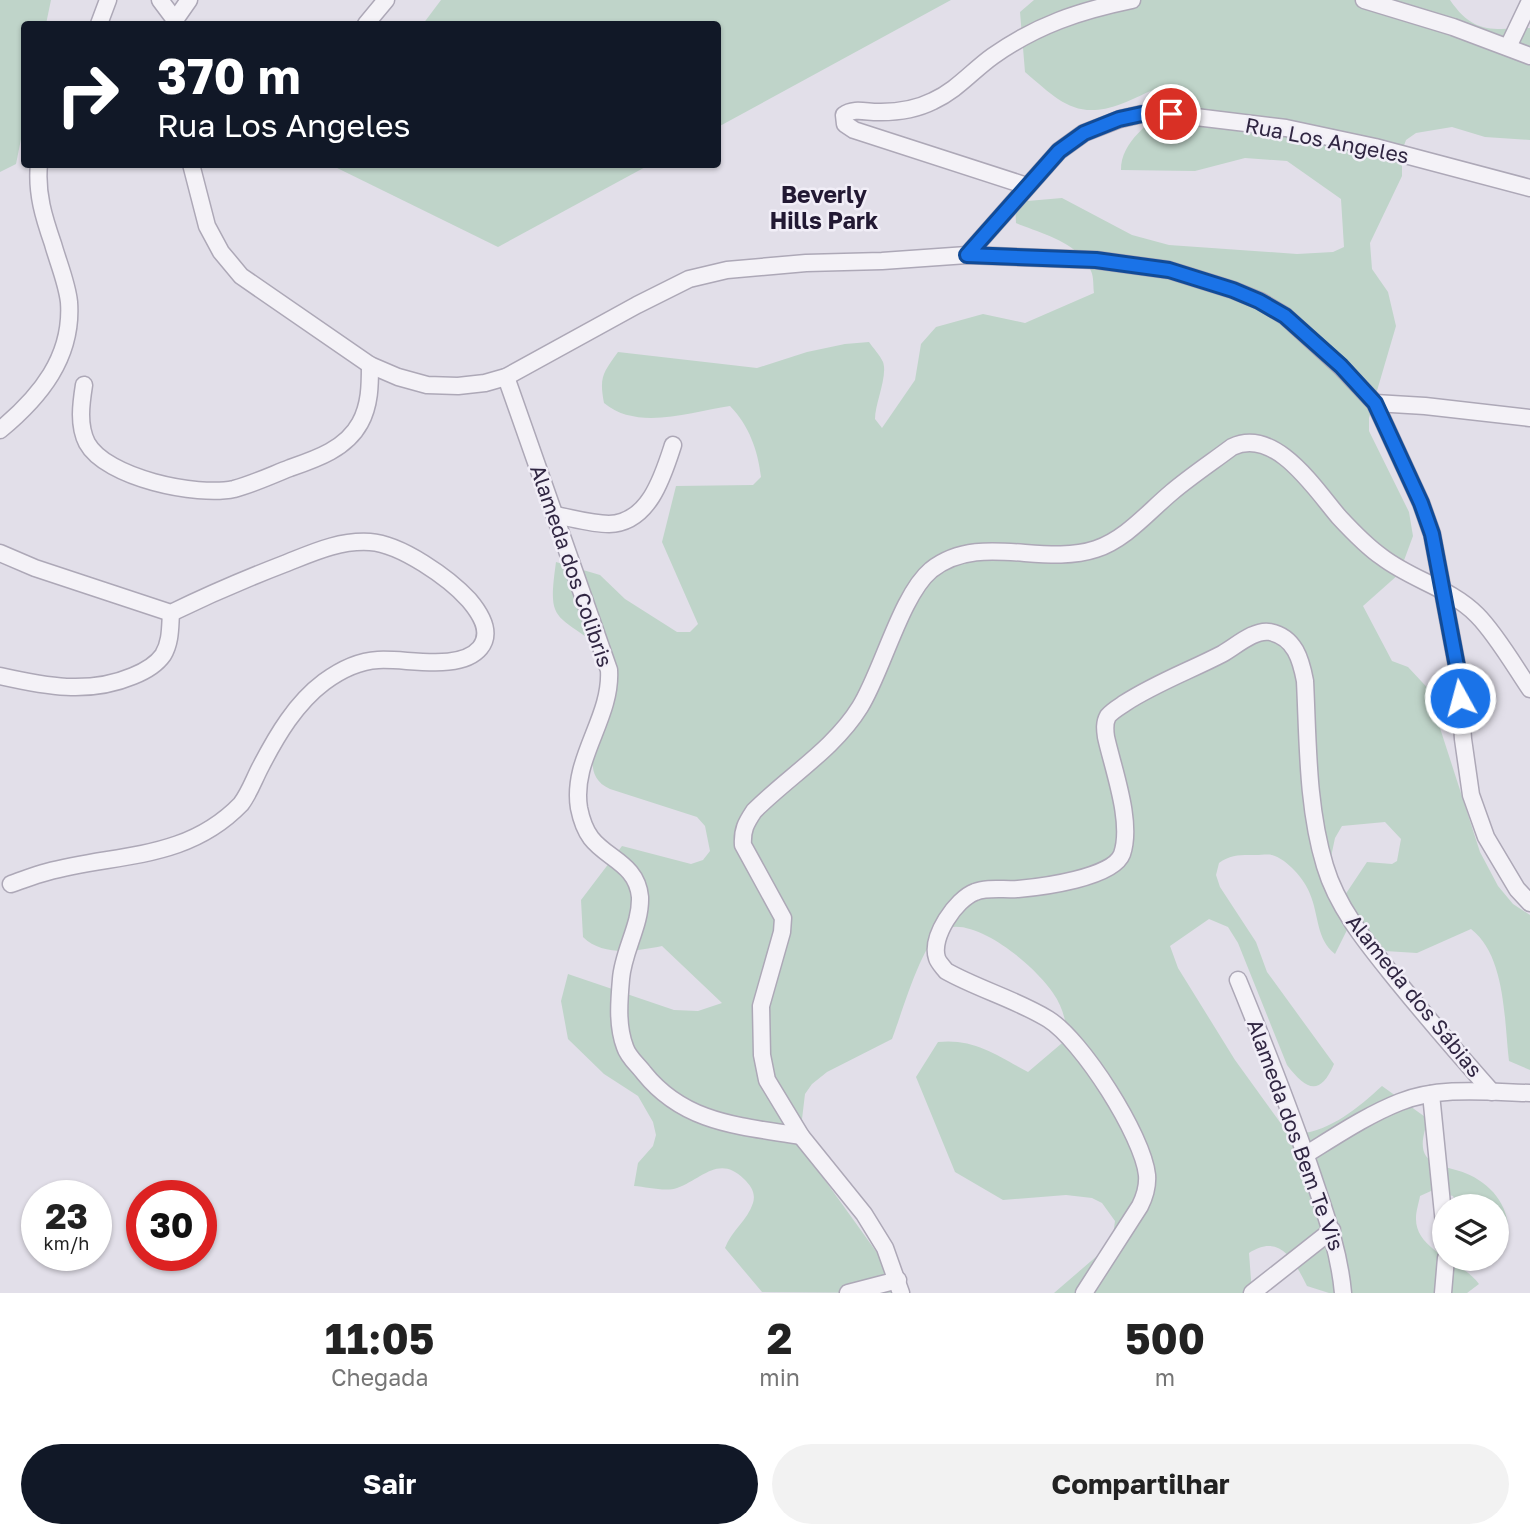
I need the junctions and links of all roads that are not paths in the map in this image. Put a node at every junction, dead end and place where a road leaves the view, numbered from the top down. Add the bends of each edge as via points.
1 (108, 0) edge
2 (160, 0) edge
3 (189, 0) edge
4 (386, 0) edge
5 (1132, 0) edge
6 (1364, 0) edge
7 (1530, 1) edge
8 (100, 21) edge
9 (174, 21) edge
10 (176, 21) edge
11 (368, 21) edge
12 (1508, 47) junction
13 (1530, 56) edge
14 (39, 168) edge
15 (192, 168) edge
16 (1027, 186) junction
17 (1530, 188) edge
18 (967, 255) junction
19 (370, 365) junction
20 (506, 377) junction
21 (84, 385) dead end
22 (1375, 403) junction
23 (1530, 418) edge
24 (3, 422) edge
25 (673, 445) dead end
26 (555, 515) junction
27 (0, 553) edge
28 (1442, 589) junction
29 (171, 612) junction
30 (0, 676) edge
31 (1530, 689) edge
32 (11, 884) dead end
33 (1530, 903) edge
34 (1238, 980) dead end
35 (1492, 1092) junction
36 (1530, 1093) edge
37 (1431, 1094) junction
38 (801, 1136) junction
39 (1305, 1155) junction
40 (1441, 1194) edge
41 (1332, 1230) junction
42 (1445, 1271) edge
43 (900, 1287) edge
44 (848, 1293) edge
45 (1084, 1293) edge
46 (1252, 1293) edge
47 (1343, 1293) edge
48 (1443, 1293) edge

1 - 8 street
2 - 9 street
3 - 10 street
4 - 11 street
5 - 16 street via 1062,18 1018,38 951,92 920,107 844,115 845,124 854,130
6 - 12 street
7 - 12 street
12 - 13 street
14 - 24 street via 41,208 69,300 67,323 60,362 45,385
15 - 19 street via 207,226 241,276
16 - 17 street, Rua Los Angeles via 1059,151 1084,133 1119,119 1171,114 1286,128
16 - 18 street, Rua Los Angeles
18 - 20 street via 793,264 689,279
18 - 22 street via 1096,260 1169,270 1233,290 1285,316
19 - 20 street via 427,385
19 - 21 street via 370,388 361,422 350,437 318,458 234,489 203,492 141,477 102,460 82,430
20 - 26 street, Alameda dos Colibris
22 - 23 street
22 - 28 street via 1429,524
25 - 26 street via 654,494 639,513 609,524
26 - 38 street, Alameda dos Colibris via 609,670 603,711 580,774 579,806 589,836 622,862 640,895 621,975 619,1009 626,1051 657,1089 691,1112 730,1125
27 - 29 street
28 - 31 street via 1477,615
28 - 33 street via 1459,677 1471,794 1486,837
28 - 38 street via 1379,555 1301,471 1265,445 1251,442 1232,447 1118,538 1097,549 1029,555 990,550 947,559 929,572 912,596 862,705 848,725 760,805 742,834 743,845 783,918 761,1006 762,1055 767,1080
29 - 30 street via 170,636 162,655 145,671 122,681 79,689
29 - 32 street via 320,550 346,542 372,542 394,547 462,592 483,619 485,632 479,649 467,658 375,660 354,665 324,682 291,715 241,804 205,832 173,847
34 - 39 street, Alameda dos Bem Te Vis
35 - 36 street
35 - 37 street
35 - 45 street, Alameda dos Sábias via 1374,952 1336,895 1315,822 1300,659 1283,637 1271,632 1250,637 1144,691 1107,718 1106,737 1125,827 1122,855 1116,861 1095,874 1050,885 973,892 939,930 937,958 946,971 1050,1020 1074,1043 1110,1093 1142,1152 1147,1191
37 - 39 street via 1401,1101
37 - 40 street
38 - 43 street via 864,1214 885,1248
39 - 41 street, Alameda dos Bem Te Vis
41 - 46 street
41 - 47 street, Alameda dos Bem Te Vis
42 - 48 street
43 - 44 street

